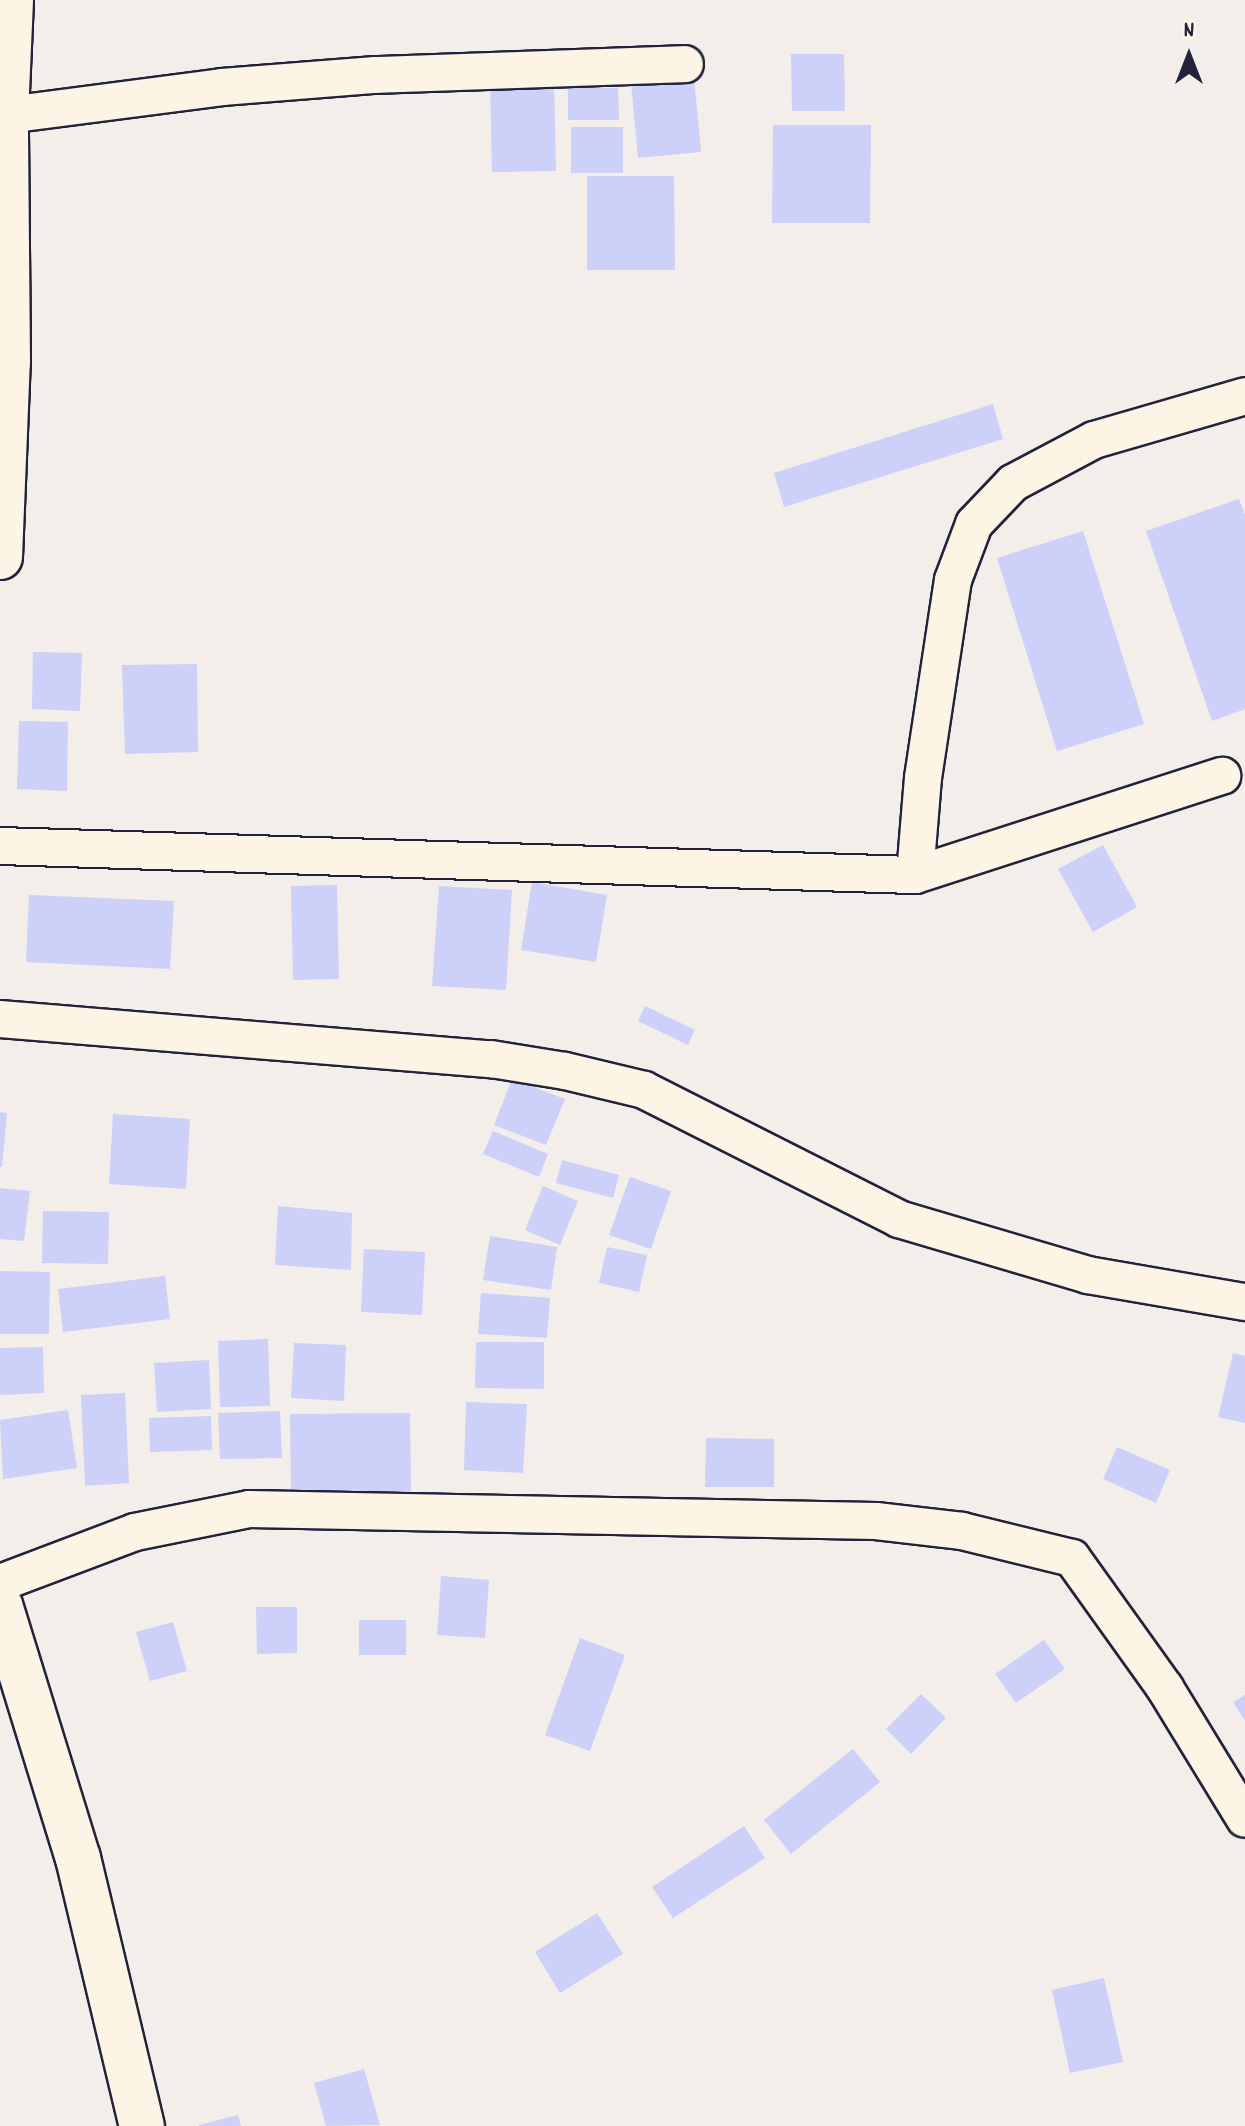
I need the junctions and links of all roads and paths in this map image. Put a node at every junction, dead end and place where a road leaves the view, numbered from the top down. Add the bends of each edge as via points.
1 (11, 0) edge
2 (685, 64) dead end
3 (3, 115) edge
4 (1245, 396) edge
5 (0, 557) edge
6 (1222, 776) dead end
7 (0, 846) edge
8 (915, 875) junction
9 (0, 1019) edge
10 (1245, 1302) edge
11 (0, 1583) edge
12 (0, 1605) edge
13 (1245, 1819) edge
14 (142, 2126) edge

1 - 3 street
2 - 3 street via 376,75 222,87
3 - 5 street via 8,362
4 - 8 street via 1094,440 1013,483 974,524 953,580
6 - 8 street
7 - 8 street
9 - 10 street via 460,1056 565,1071 644,1090 899,1219 1088,1275
11 - 13 street via 135,1532 249,1509 876,1521 962,1531 1072,1558 1165,1688
12 - 14 street via 78,1858

